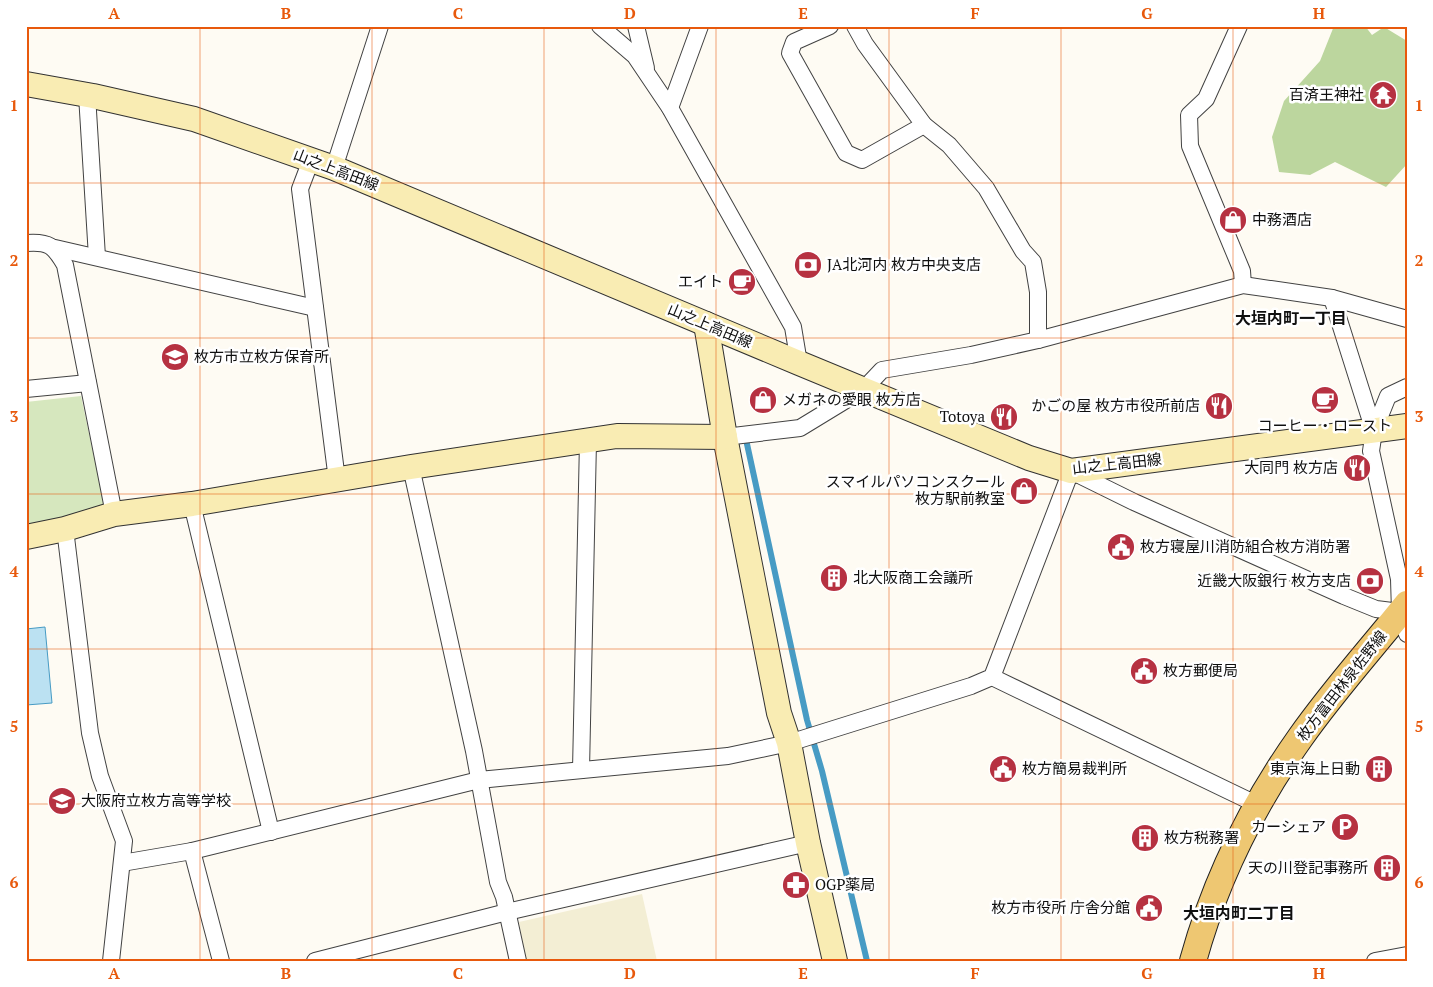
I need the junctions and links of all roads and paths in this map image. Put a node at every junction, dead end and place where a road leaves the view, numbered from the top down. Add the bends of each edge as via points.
1 (380, 26) edge
2 (600, 26) edge
3 (636, 26) edge
4 (700, 26) edge
5 (830, 26) edge
6 (855, 26) edge
7 (1239, 26) edge
8 (648, 75) junction
9 (26, 84) edge
10 (87, 95) junction
11 (670, 108) junction
12 (924, 125) junction
13 (311, 160) junction
14 (334, 168) junction
15 (26, 243) edge
16 (55, 248) junction
17 (97, 258) junction
18 (1243, 285) junction
19 (1332, 298) junction
20 (315, 308) junction
21 (1407, 319) edge
22 (706, 324) junction
23 (1038, 340) junction
24 (799, 363) junction
25 (88, 383) junction
26 (1407, 387) edge
27 (26, 389) edge
28 (864, 389) junction
29 (1407, 426) edge
30 (1374, 430) junction
31 (724, 437) junction
32 (588, 441) junction
33 (411, 467) junction
34 (1072, 471) junction
35 (337, 480) junction
36 (192, 504) junction
37 (114, 514) junction
38 (66, 528) junction
39 (26, 537) edge
40 (1405, 617) edge
41 (992, 677) junction
42 (794, 742) junction
43 (581, 770) junction
44 (479, 780) junction
45 (1258, 805) junction
46 (271, 832) junction
47 (808, 843) junction
48 (192, 851) junction
49 (122, 863) junction
50 (507, 912) junction
51 (1407, 955) edge
52 (111, 961) edge
53 (221, 961) edge
54 (314, 961) edge
55 (518, 961) edge
56 (835, 961) edge
57 (1193, 961) edge
58 (1374, 961) edge

1 - 14 street
2 - 8 street via 635,56
3 - 8 street
4 - 11 street
5 - 12 street via 794,42 790,53 846,153 862,160
6 - 12 street
7 - 18 street via 1206,99 1189,115 1188,129 1190,146 1242,271
8 - 11 street
9 - 10 street, 山之上高田線
10 - 13 street, 山之上高田線 via 194,119
10 - 17 street
11 - 24 street via 793,327
12 - 23 street via 949,145 986,188 1023,251 1033,262 1038,292
13 - 14 street, 山之上高田線
13 - 20 street via 300,189
14 - 22 street, 山之上高田線
15 - 16 street via 40,242
16 - 17 street
16 - 25 street via 65,265
17 - 20 street
18 - 19 street
18 - 23 street
19 - 21 street
19 - 30 street
20 - 35 street
22 - 24 street, 山之上高田線
22 - 31 street
23 - 28 street via 882,370
24 - 28 street, 山之上高田線
25 - 27 street
25 - 37 street
26 - 30 street via 1388,396
28 - 31 street via 800,428
28 - 34 street, 山之上高田線 via 1029,458
29 - 30 street, 山之上高田線
30 - 34 street, 山之上高田線
30 - 40 street via 1372,451
31 - 32 street via 617,436
31 - 42 street via 779,712
32 - 33 street
32 - 43 street
33 - 35 street
33 - 44 street
34 - 40 street via 1353,600
34 - 41 street
35 - 36 street
36 - 37 street
36 - 46 street
37 - 38 street
38 - 39 street
38 - 49 street via 90,733 100,776 124,841
40 - 45 main road, 枚方富田林泉佐野線 via 1300,739
41 - 42 street
41 - 45 street
42 - 43 street via 728,756
42 - 47 street
43 - 44 street
44 - 46 street
44 - 50 street via 498,882
45 - 57 main road, 枚方富田林泉佐野線 via 1217,888
46 - 48 street
47 - 50 street
47 - 56 street
48 - 49 street
48 - 53 street
49 - 52 street
50 - 54 street
50 - 55 street
51 - 58 street

